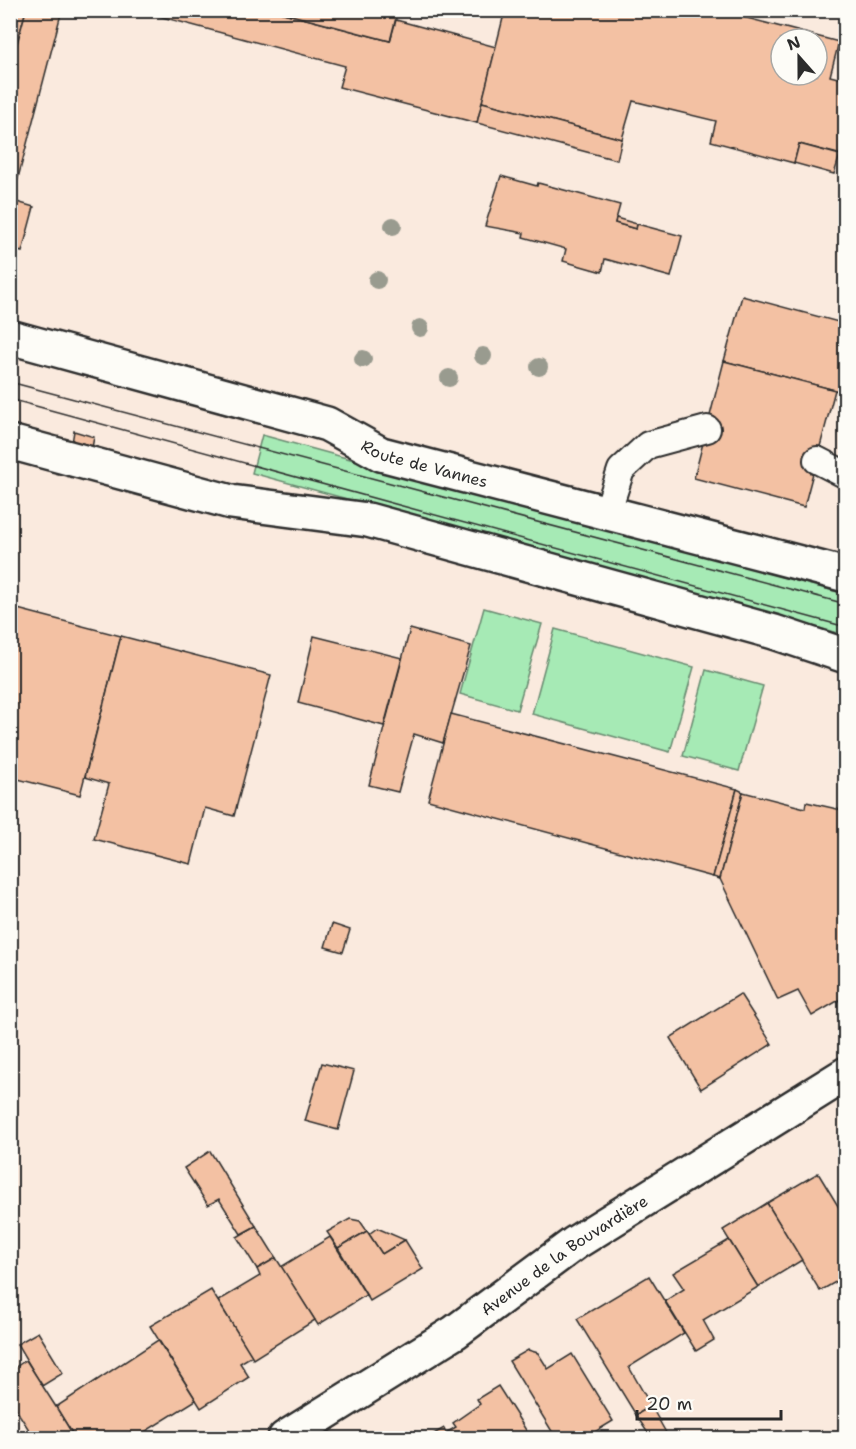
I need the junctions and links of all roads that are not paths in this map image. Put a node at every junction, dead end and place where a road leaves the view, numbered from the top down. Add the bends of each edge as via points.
1 (10, 337) edge
2 (707, 429) dead end
3 (10, 442) edge
4 (817, 460) dead end
5 (846, 475) edge
6 (608, 513) junction
7 (846, 574) edge
8 (846, 657) edge
9 (846, 1074) edge
10 (285, 1438) edge

1 - 6 main road, Route de Vannes via 327,424 381,454
2 - 6 lane via 648,445 621,470
3 - 8 main road via 231,502 368,520 774,632
4 - 5 lane
6 - 7 main road, Route de Vannes
9 - 10 main road, Avenue de la Bouvardière via 575,1243 455,1332

